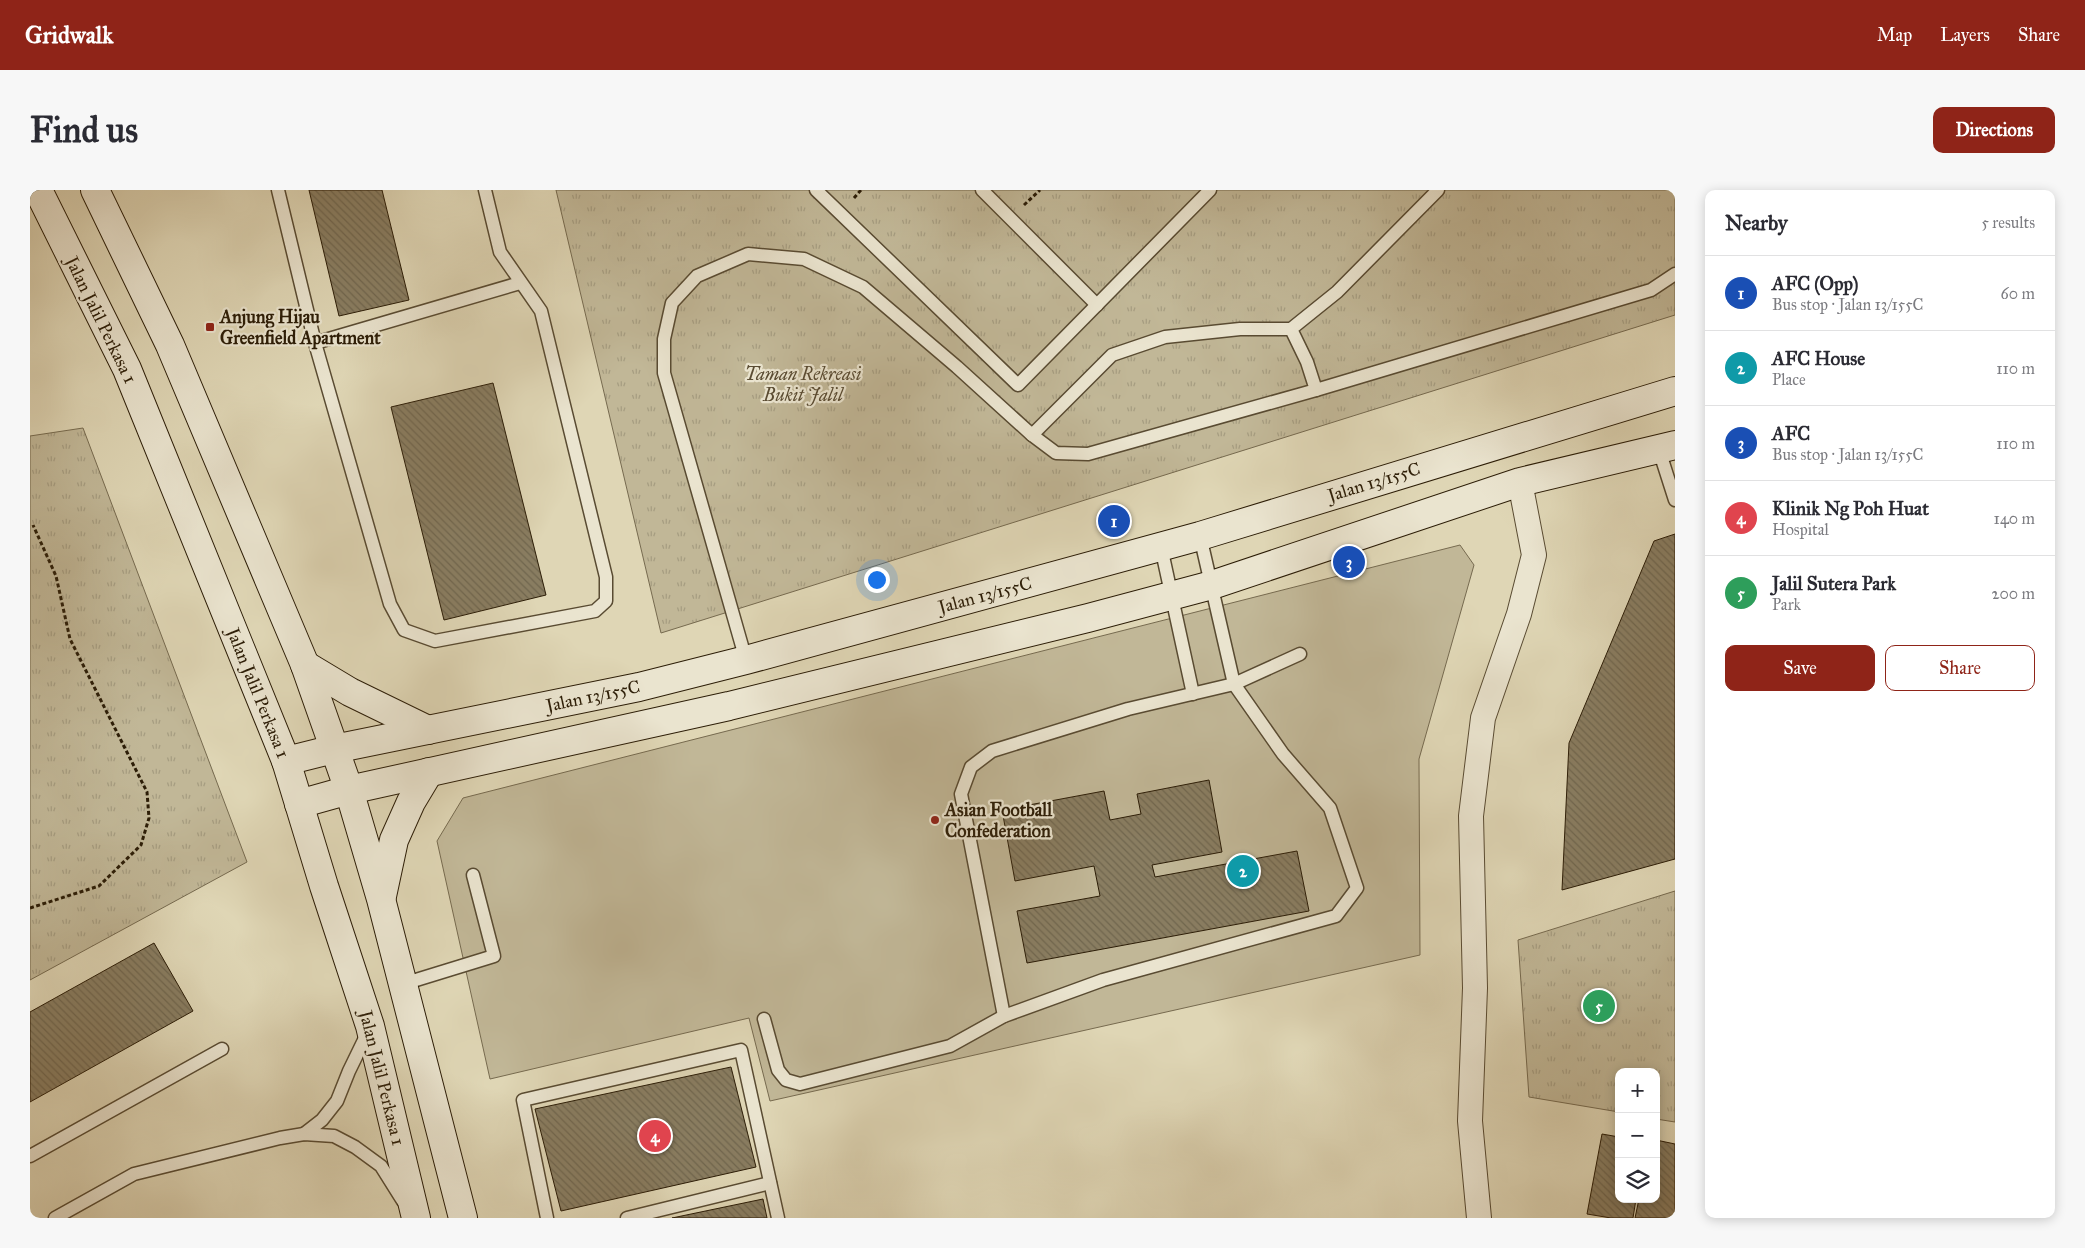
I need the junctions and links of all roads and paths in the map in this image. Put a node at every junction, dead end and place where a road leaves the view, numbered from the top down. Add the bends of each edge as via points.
1 (38, 190) edge
2 (95, 190) edge
3 (278, 190) edge
4 (485, 190) edge
5 (816, 190) edge
6 (982, 190) edge
7 (1210, 190) edge
8 (1438, 190) edge
9 (1675, 274) edge
10 (520, 283) junction
11 (1097, 305) junction
12 (1291, 329) junction
13 (315, 343) junction
14 (1316, 390) junction
15 (1675, 390) edge
16 (1635, 402) junction
17 (1675, 406) edge
18 (1032, 435) junction
19 (1667, 448) edge
20 (1520, 482) junction
21 (1675, 500) edge
22 (33, 525) dead end
23 (1200, 536) junction
24 (1161, 547) junction
25 (1212, 585) junction
26 (1172, 596) junction
27 (1300, 654) dead end
28 (746, 660) junction
29 (305, 664) junction
30 (1234, 684) junction
31 (790, 690) junction
32 (1193, 694) junction
33 (729, 706) junction
34 (428, 730) junction
35 (334, 749) junction
36 (286, 761) junction
37 (429, 772) junction
38 (349, 790) junction
39 (299, 804) junction
40 (473, 875) dead end
41 (381, 899) junction
42 (30, 908) edge
43 (403, 984) junction
44 (1004, 1016) junction
45 (764, 1019) dead end
46 (370, 1026) junction
47 (222, 1049) dead end
48 (304, 1134) junction
49 (30, 1156) edge
50 (770, 1183) junction
51 (55, 1218) edge
52 (415, 1218) edge
53 (463, 1218) edge
54 (547, 1218) edge
55 (627, 1218) edge
56 (778, 1218) edge
57 (1479, 1218) edge

1 - 36 main road, Jalan Jalil Perkasa 1 via 127,369
2 - 29 main road via 170,345
3 - 13 lane
4 - 10 lane via 500,252
5 - 11 lane via 1018,385
6 - 11 lane
7 - 11 lane
8 - 12 lane via 1337,292
9 - 14 lane via 1651,290
10 - 13 lane
10 - 13 lane via 541,311 606,577 606,601 595,611 435,641 404,630 390,604
12 - 14 lane
12 - 18 lane via 1240,329 1165,337 1112,355
14 - 18 lane via 1088,454 1056,453
15 - 16 main road, Jalan 13/155C
16 - 17 main road
16 - 23 main road, Jalan 13/155C
18 - 28 lane via 863,288 804,259 748,254 697,276 672,303 664,339 664,373
19 - 20 main road
19 - 21 lane
20 - 25 main road
20 - 57 street via 1534,555 1519,614 1483,718 1471,816 1474,988 1470,1121
22 - 42 path via 56,576 70,639 148,792 149,818 141,845 99,886
23 - 24 main road, Jalan 13/155C
23 - 25 lane
24 - 26 lane
24 - 28 main road, Jalan 13/155C
25 - 26 main road
25 - 30 lane
26 - 31 main road
26 - 32 lane
27 - 30 lane
28 - 31 main road via 764,678
28 - 33 main road via 740,685
28 - 34 main road, Jalan 13/155C via 639,687
29 - 34 main road via 350,692
29 - 35 main road
30 - 32 lane
30 - 44 lane via 1284,754 1330,808 1357,888 1336,916 1103,980
31 - 33 main road
32 - 44 lane via 1128,708 992,751 971,767 960,794
33 - 37 main road
34 - 35 main road, Jalan 13/155C
35 - 36 main road, Jalan 13/155C
35 - 38 main road
36 - 39 main road, Jalan Jalil Perkasa 1
37 - 38 main road
37 - 41 main road via 394,840
38 - 39 main road
38 - 41 main road
39 - 46 main road, Jalan Jalil Perkasa 1
40 - 43 lane via 494,956
41 - 43 main road
43 - 53 main road
44 - 45 lane via 950,1046 800,1084 786,1080 778,1070
46 - 48 lane via 337,1101 322,1120
46 - 52 main road, Jalan Jalil Perkasa 1
47 - 49 lane
48 - 51 lane via 134,1174
48 - 52 lane via 334,1136 382,1166
50 - 54 lane via 741,1050 524,1100
50 - 55 lane
50 - 56 lane

